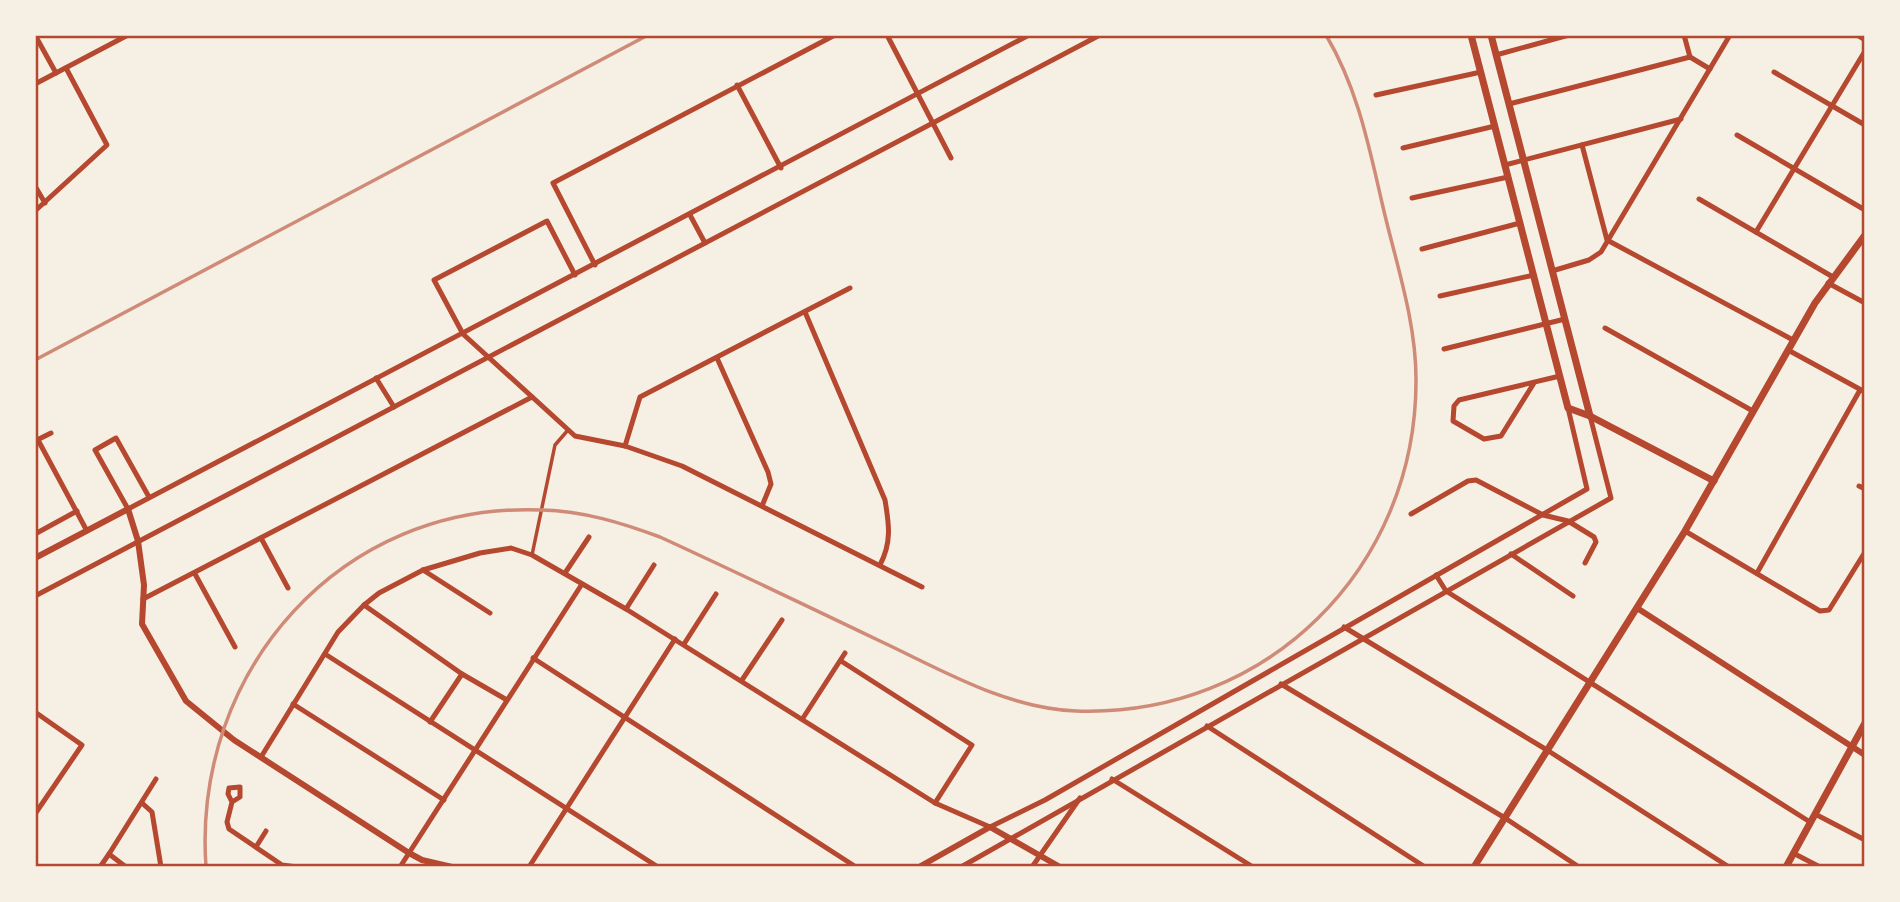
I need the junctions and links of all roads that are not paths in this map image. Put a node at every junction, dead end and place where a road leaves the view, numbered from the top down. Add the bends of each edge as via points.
1 (35, 35) edge
2 (128, 35) edge
3 (835, 35) edge
4 (887, 35) edge
5 (1029, 35) edge
6 (1100, 35) edge
7 (1471, 35) edge
8 (1491, 35) edge
9 (1569, 35) edge
10 (1685, 35) edge
11 (1730, 35) edge
12 (1857, 35) edge
13 (1865, 40) edge
14 (1865, 51) edge
15 (1496, 55) junction
16 (1690, 57) junction
17 (66, 68) junction
18 (1710, 69) junction
19 (1481, 72) junction
20 (1774, 72) dead end
21 (56, 73) junction
22 (35, 84) edge
23 (737, 85) junction
24 (918, 95) junction
25 (1376, 95) dead end
26 (1508, 104) junction
27 (1833, 106) junction
28 (1681, 119) junction
29 (933, 123) junction
30 (1865, 125) edge
31 (1495, 126) junction
32 (1737, 135) dead end
33 (1582, 145) junction
34 (1403, 148) dead end
35 (951, 159) dead end
36 (1524, 163) junction
37 (1505, 165) junction
38 (781, 168) junction
39 (1796, 170) junction
40 (1508, 177) junction
41 (35, 186) edge
42 (1412, 198) dead end
43 (1699, 199) dead end
44 (44, 203) junction
45 (1865, 210) edge
46 (35, 211) edge
47 (690, 215) junction
48 (1520, 223) junction
49 (1756, 232) junction
50 (1865, 235) edge
51 (1607, 240) junction
52 (705, 243) junction
53 (1422, 249) dead end
54 (595, 265) junction
55 (1552, 271) junction
56 (575, 275) junction
57 (1534, 275) junction
58 (1831, 280) junction
59 (850, 288) dead end
60 (1440, 296) dead end
61 (1865, 303) edge
62 (805, 312) junction
63 (1564, 319) junction
64 (1546, 323) junction
65 (1605, 328) dead end
66 (463, 334) junction
67 (1793, 340) junction
68 (1444, 349) dead end
69 (1788, 350) junction
70 (489, 357) junction
71 (717, 358) junction
72 (1560, 376) junction
73 (376, 378) junction
74 (1534, 383) junction
75 (1863, 391) edge
76 (532, 397) junction
77 (394, 407) junction
78 (1568, 408) junction
79 (1751, 410) junction
80 (1590, 416) junction
81 (568, 430) junction
82 (51, 433) dead end
83 (36, 441) edge
84 (625, 446) junction
85 (1714, 481) junction
86 (149, 498) junction
87 (762, 506) junction
88 (128, 509) junction
89 (77, 511) junction
90 (1411, 514) dead end
91 (1543, 514) junction
92 (1568, 522) junction
93 (87, 531) junction
94 (1685, 531) junction
95 (35, 534) edge
96 (589, 537) dead end
97 (261, 538) junction
98 (138, 541) junction
99 (1865, 552) edge
100 (1511, 554) junction
101 (532, 555) junction
102 (35, 558) edge
103 (1585, 563) dead end
104 (654, 565) dead end
105 (880, 565) junction
106 (423, 570) junction
107 (195, 573) junction
108 (565, 573) junction
109 (1756, 573) junction
110 (1436, 575) junction
111 (582, 584) junction
112 (922, 587) dead end
113 (288, 588) dead end
114 (1446, 591) junction
115 (716, 594) dead end
116 (35, 596) edge
117 (1573, 596) dead end
118 (144, 599) junction
119 (364, 605) junction
120 (1637, 608) junction
121 (626, 609) junction
122 (490, 612) dead end
123 (782, 620) dead end
124 (1344, 627) junction
125 (675, 639) junction
126 (1361, 639) junction
127 (684, 644) junction
128 (235, 647) dead end
129 (845, 653) dead end
130 (325, 654) junction
131 (533, 658) junction
132 (841, 661) junction
133 (462, 674) junction
134 (742, 680) junction
135 (1591, 680) junction
136 (1281, 684) junction
137 (507, 700) junction
138 (293, 704) junction
139 (35, 712) edge
140 (624, 718) junction
141 (803, 718) junction
142 (430, 722) junction
143 (1865, 723) edge
144 (1207, 726) junction
145 (1852, 748) junction
146 (1547, 750) junction
147 (476, 751) junction
148 (1865, 755) edge
149 (261, 757) junction
150 (156, 779) dead end
151 (1112, 779) junction
152 (1082, 796) junction
153 (444, 800) junction
154 (232, 802) dead end
155 (142, 803) junction
156 (935, 803) junction
157 (567, 808) junction
158 (35, 814) edge
159 (1815, 814) junction
160 (1505, 818) junction
161 (1811, 822) junction
162 (990, 827) junction
163 (266, 831) dead end
164 (1010, 837) junction
165 (1865, 840) edge
166 (256, 847) junction
167 (409, 853) junction
168 (1793, 853) junction
169 (109, 854) junction
170 (1040, 854) junction
171 (100, 867) edge
172 (126, 867) edge
173 (161, 867) edge
174 (297, 867) edge
175 (400, 867) edge
176 (452, 867) edge
177 (529, 867) edge
178 (658, 867) edge
179 (856, 867) edge
180 (919, 867) edge
181 (961, 867) edge
182 (1032, 867) edge
183 (1060, 867) edge
184 (1253, 867) edge
185 (1424, 867) edge
186 (1474, 867) edge
187 (1578, 867) edge
188 (1729, 867) edge
189 (1786, 867) edge
190 (1820, 867) edge

1 - 21 street
2 - 17 street
3 - 23 street
4 - 24 street
5 - 24 street
6 - 29 street
7 - 19 main road
8 - 15 main road
9 - 15 street
10 - 16 street
11 - 18 street
12 - 13 street
14 - 27 street
15 - 26 main road
16 - 18 street
16 - 26 street
17 - 21 street
17 - 44 street via 107,145
18 - 28 street
19 - 25 street
19 - 31 main road
20 - 27 street
21 - 22 street
23 - 38 street
23 - 54 street via 553,183
24 - 29 street
24 - 38 street
26 - 36 main road
27 - 30 street
27 - 39 street
28 - 33 street
28 - 51 street
29 - 35 street
29 - 52 street
31 - 34 street
31 - 37 main road
32 - 39 street
33 - 36 street
33 - 51 street
36 - 37 street
36 - 55 main road
37 - 40 main road
38 - 47 street
39 - 45 street
39 - 49 street
40 - 42 street
40 - 48 main road
41 - 44 street
43 - 49 street
44 - 46 street
47 - 52 street
47 - 54 street
48 - 53 street
48 - 57 main road
49 - 58 street
50 - 58 main road
51 - 55 street via 1601,252 1589,260
51 - 67 street
52 - 70 street
54 - 56 street
55 - 63 main road
56 - 66 street
56 - 66 street via 547,220 434,280
57 - 60 street
57 - 64 main road
58 - 61 street
58 - 67 main road
59 - 62 street
62 - 71 street
62 - 105 street via 885,500 890,527 888,549
63 - 64 street
63 - 80 main road
64 - 68 street
64 - 72 main road
65 - 79 street
66 - 70 street
66 - 73 street
67 - 69 main road
69 - 75 street
69 - 79 main road
70 - 76 street
70 - 77 street
71 - 84 street via 640,397
71 - 87 street via 768,472 771,484
72 - 74 street
72 - 78 main road
73 - 77 street
73 - 86 street
74 - 74 street via 1501,436 1484,439 1453,421 1459,400
75 - 109 street
76 - 81 street
76 - 97 street
77 - 98 street
78 - 80 main road
78 - 91 street via 1587,489
79 - 85 main road
80 - 85 main road
80 - 92 street via 1611,498
81 - 84 street via 586,440
81 - 101 street via 555,445
82 - 83 street
83 - 89 street
84 - 87 street via 682,466
85 - 94 main road
86 - 88 street
86 - 88 street via 116,438 95,450
87 - 105 street
88 - 93 street
88 - 98 street
89 - 93 street
89 - 95 street
90 - 91 street via 1476,480
91 - 92 street
91 - 110 street
92 - 100 street
92 - 103 street via 1594,537 1596,542
93 - 102 street
94 - 109 street
94 - 120 main road
96 - 108 street
97 - 107 street
97 - 113 street
98 - 116 street
98 - 118 street
99 - 109 street via 1829,610 1820,611
100 - 114 street
100 - 117 street
101 - 106 street via 511,548
101 - 108 street
104 - 121 street
105 - 112 street
106 - 119 street
106 - 122 street
107 - 118 street
107 - 128 street
108 - 111 street
110 - 114 street
110 - 124 street
111 - 121 street
111 - 131 street
114 - 126 street
114 - 135 street
115 - 127 street
118 - 149 street via 142,624 186,701
119 - 130 street via 338,632
119 - 133 street
120 - 135 main road
120 - 145 street
121 - 125 street
123 - 134 street
124 - 126 street
124 - 162 street via 1045,800
125 - 127 street
125 - 140 street
126 - 136 street
126 - 146 street
127 - 134 street
129 - 132 street
130 - 138 street
130 - 142 street
131 - 137 street
131 - 140 street
132 - 141 street
132 - 156 street via 972,745
133 - 137 street
133 - 142 street
134 - 141 street
135 - 146 main road
135 - 161 street
136 - 144 street
136 - 160 street
137 - 147 street
138 - 149 street
138 - 153 street
139 - 158 street via 82,745
140 - 157 street
140 - 179 street
141 - 156 street
142 - 147 street
143 - 145 main road
144 - 151 street
144 - 185 street
145 - 148 street
145 - 159 main road
146 - 160 main road
146 - 188 street
147 - 153 street
147 - 157 street
149 - 167 street
150 - 155 street
151 - 152 street
151 - 184 street
152 - 164 street
152 - 170 street
153 - 167 street
154 - 166 street via 229,829
155 - 169 street
155 - 173 street via 154,817
156 - 162 street
157 - 177 street
157 - 178 street
159 - 161 main road
159 - 165 street
160 - 186 main road
160 - 187 street
161 - 168 main road
162 - 164 street
162 - 180 street
163 - 166 street
164 - 170 street
164 - 181 street
166 - 174 street via 282,865
167 - 175 street
167 - 176 street
168 - 189 main road
168 - 190 street
169 - 171 street
169 - 172 street
170 - 182 street
170 - 183 street

